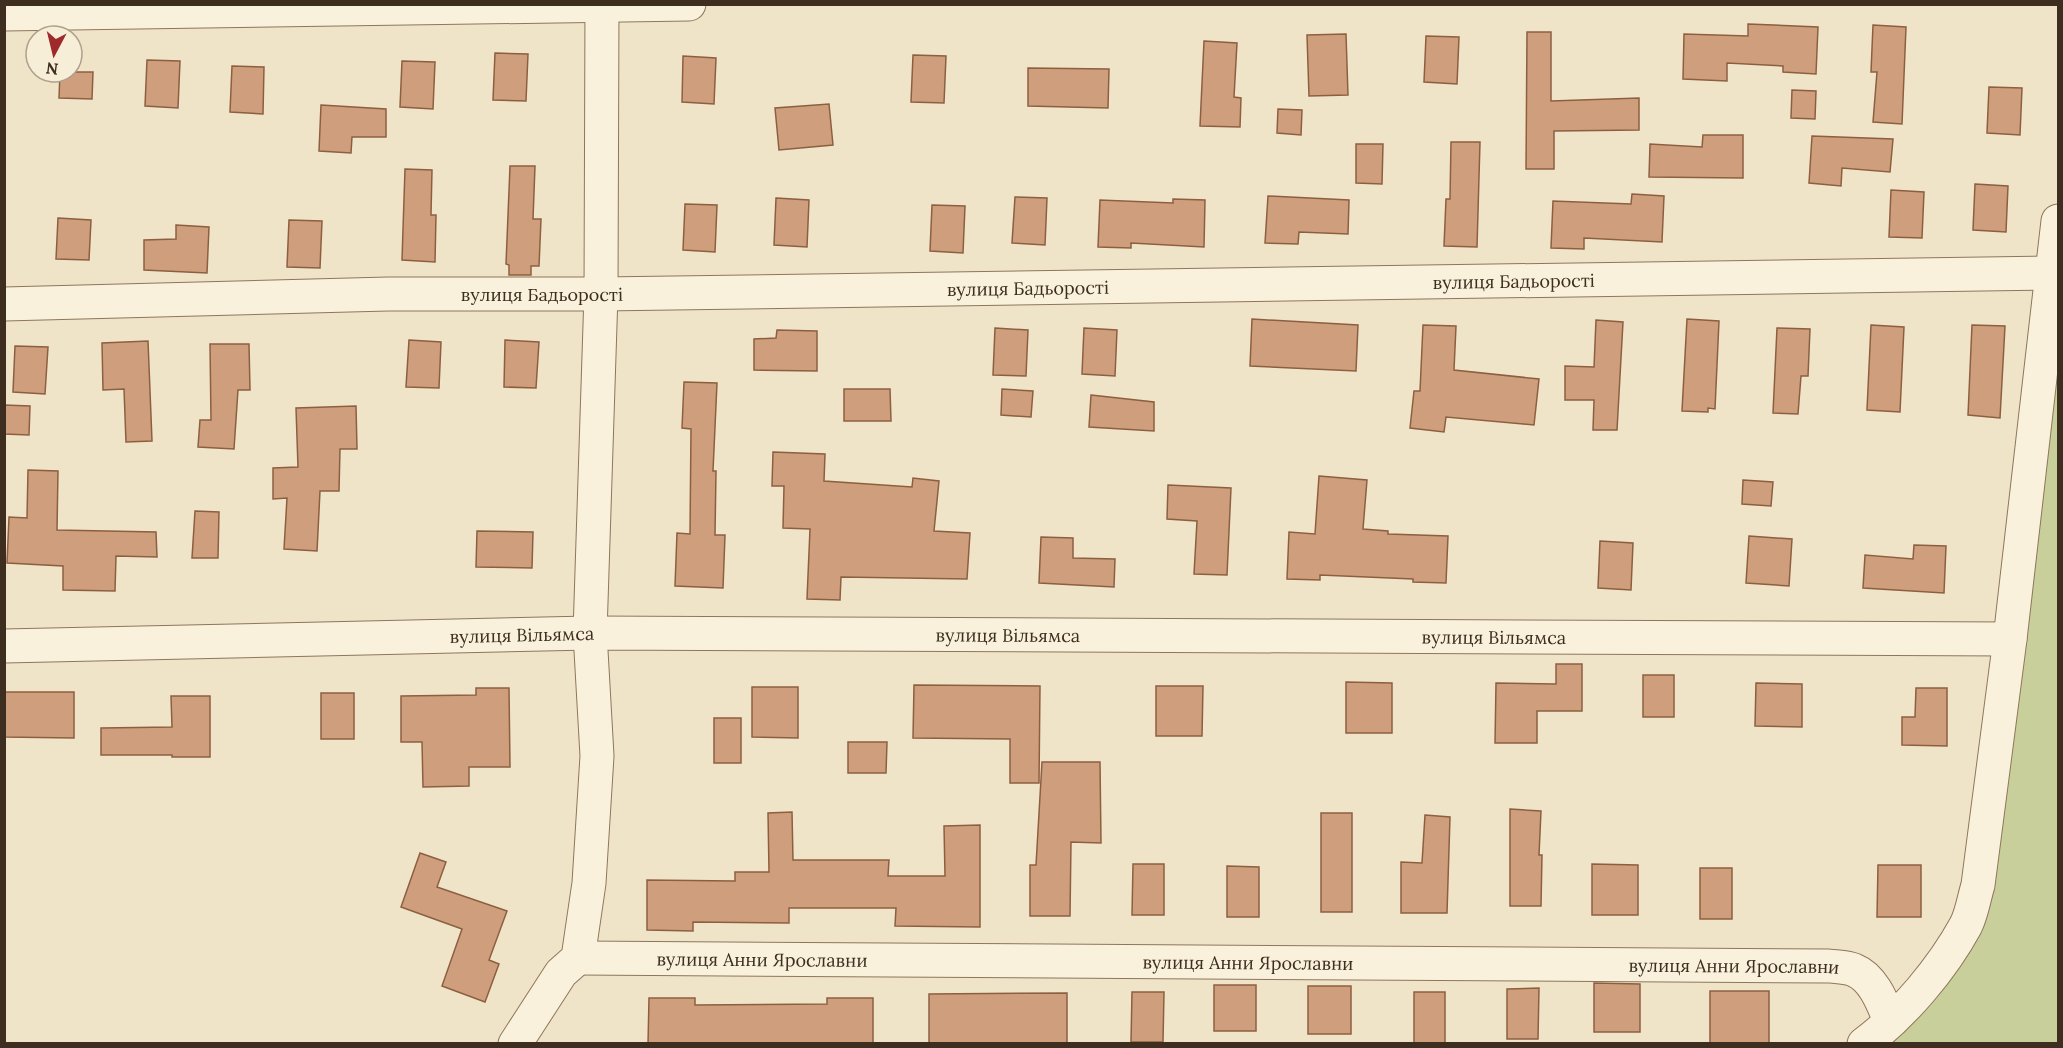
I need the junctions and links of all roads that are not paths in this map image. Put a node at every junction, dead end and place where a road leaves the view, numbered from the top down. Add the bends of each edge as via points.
1 (689, 4) edge
2 (602, 5) edge
3 (4, 14) edge
4 (2058, 220) edge
5 (2052, 273) junction
6 (601, 294) junction
7 (4, 304) edge
8 (590, 633) junction
9 (2010, 639) junction
10 (4, 646) edge
11 (578, 958) junction
12 (1890, 1022) junction
13 (515, 1044) edge
14 (1864, 1044) edge

1 - 2 street
2 - 3 street
2 - 6 street
4 - 5 street
5 - 6 street, вулиця Бадьорості
5 - 9 street
6 - 7 street, вулиця Бадьорості via 388,294
6 - 8 street
8 - 9 street, вулиця Вільямса
8 - 10 street, вулиця Вільямса
8 - 11 street via 597,756 589,883
9 - 12 street via 1978,885 1967,923 1944,961
11 - 12 street, вулиця Анни Ярославни via 1829,966 1855,970 1869,982
11 - 13 street via 561,973
12 - 14 street

